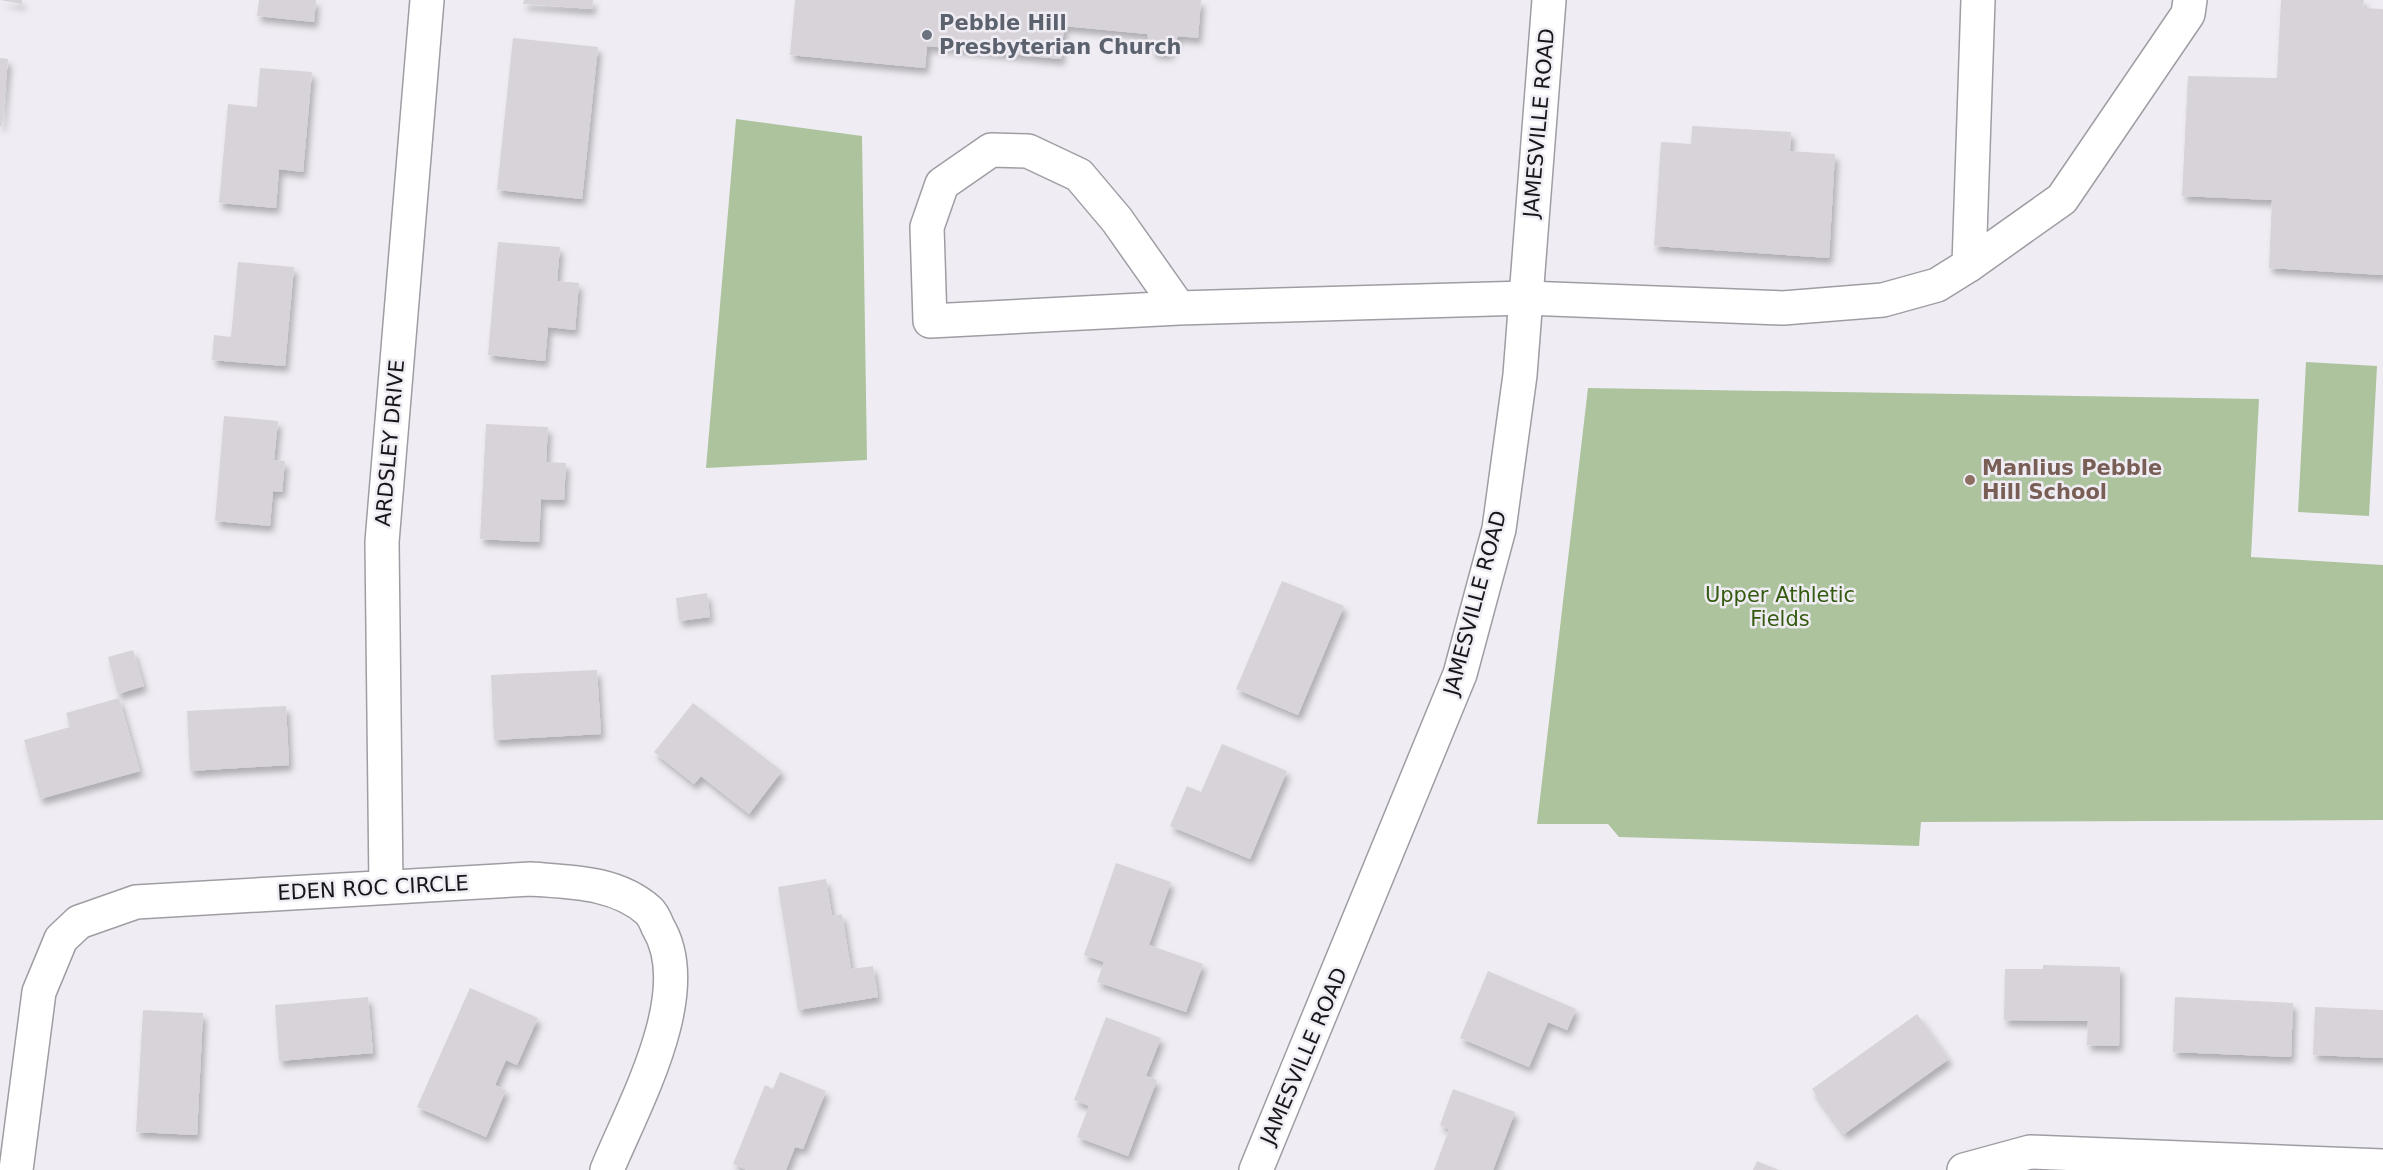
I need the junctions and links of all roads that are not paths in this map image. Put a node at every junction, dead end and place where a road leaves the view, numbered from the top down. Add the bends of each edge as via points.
1 (427, 0) edge
2 (1549, 0) edge
3 (1978, 0) edge
4 (2190, 0) edge
5 (1970, 265) junction
6 (1526, 298) junction
7 (1179, 308) junction
8 (386, 887) junction
9 (2383, 1166) edge
10 (16, 1170) edge
11 (607, 1170) edge
12 (1256, 1170) edge
13 (1964, 1170) edge

1 - 8 street, ARDSLEY DRIVE via 382,542
2 - 6 street, JAMESVILLE ROAD
3 - 5 street
4 - 5 street via 2188,14 2061,199
5 - 6 street via 1937,285 1883,300 1783,308
6 - 7 street
6 - 12 street, JAMESVILLE ROAD via 1499,529 1460,674
7 - 7 street via 930,321 927,227 942,184 991,150 1028,151 1079,175 1117,220
8 - 10 street, EDEN ROC CIRCLE via 136,902 79,922 61,939 39,992
8 - 11 street, EDEN ROC CIRCLE via 531,879 586,883 613,890 650,911 666,939 672,980 659,1043
9 - 13 street via 2030,1152

